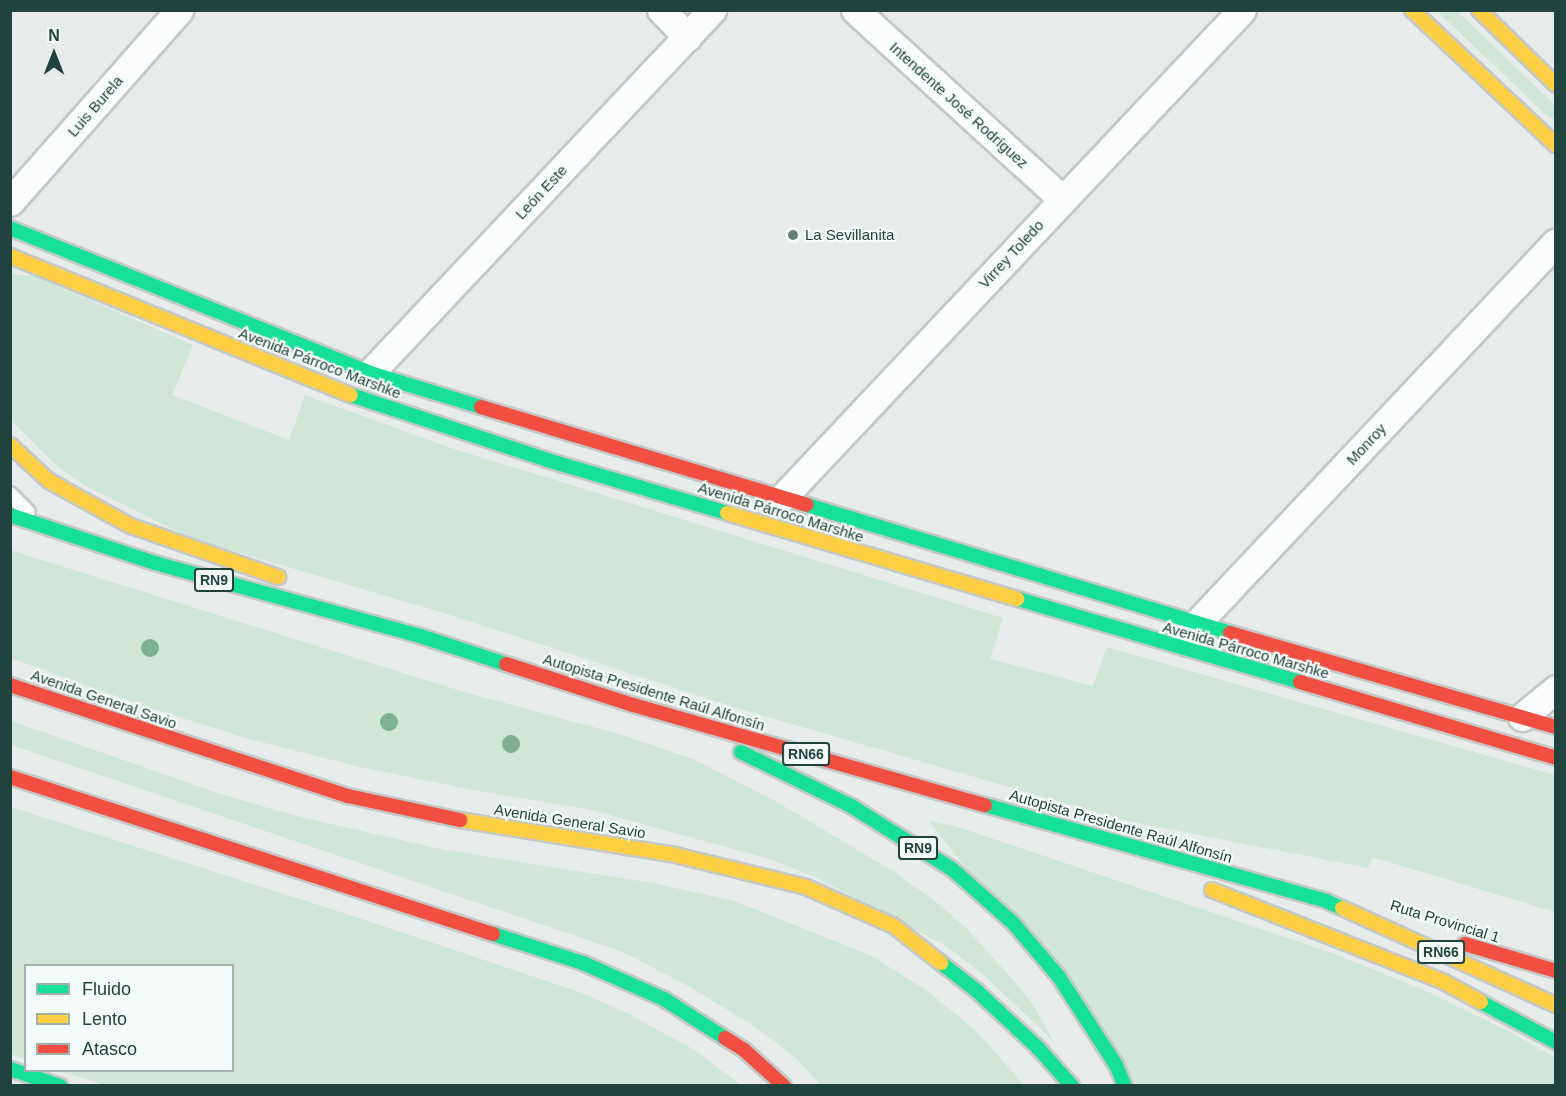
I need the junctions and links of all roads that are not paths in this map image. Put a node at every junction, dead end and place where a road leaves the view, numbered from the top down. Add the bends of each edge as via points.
1 (179, 10) edge
2 (661, 10) edge
3 (712, 10) edge
4 (855, 10) edge
5 (1242, 10) edge
6 (1412, 10) edge
7 (1479, 10) edge
8 (688, 37) junction
9 (1556, 85) edge
10 (1556, 145) edge
11 (1062, 199) junction
12 (10, 201) edge
13 (10, 228) edge
14 (1556, 242) edge
15 (10, 256) edge
16 (370, 373) junction
17 (10, 445) edge
18 (10, 494) edge
19 (781, 499) junction
20 (10, 515) edge
21 (42, 526) junction
22 (296, 583) dead end
23 (339, 599) dead end
24 (1197, 623) junction
25 (420, 636) junction
26 (1181, 649) junction
27 (10, 685) edge
28 (1556, 689) edge
29 (633, 705) junction
30 (1522, 717) junction
31 (1556, 727) edge
32 (1556, 758) edge
33 (10, 777) edge
34 (980, 804) junction
35 (1142, 864) dead end
36 (1195, 884) dead end
37 (1326, 901) junction
38 (1556, 971) edge
39 (1556, 1005) edge
40 (1556, 1042) edge
41 (10, 1069) edge
42 (60, 1086) edge
43 (784, 1086) edge
44 (1072, 1086) edge
45 (1125, 1086) edge

1 - 12 street, Luis Burela
2 - 8 street
3 - 8 street, León Este
4 - 11 street, Intendente José Rodríguez
5 - 11 street, Virrey Toledo
6 - 10 main road
7 - 9 main road
8 - 16 street, León Este
11 - 19 street, Virrey Toledo
13 - 16 main road, Avenida Párroco Marshke
14 - 24 street, Monroy
15 - 26 main road, Avenida Párroco Marshke via 350,395 547,460
16 - 19 main road, Avenida Párroco Marshke
17 - 22 main road via 49,481 131,526
18 - 21 lane
19 - 24 main road, Avenida Párroco Marshke
20 - 21 main road, Autopista Presidente Raúl Alfonsín / RN9
21 - 25 main road, Autopista Presidente Raúl Alfonsín / RN9 via 213,580
23 - 25 main road
24 - 26 street, Monroy
24 - 30 main road, Avenida Párroco Marshke
25 - 29 main road, Autopista Presidente Raúl Alfonsín / RN9
26 - 32 main road, Avenida Párroco Marshke
27 - 44 main road, Avenida General Savio via 348,796 448,818 671,854 763,874 806,888 894,926 977,991
28 - 30 street
29 - 34 main road, Autopista Presidente Raúl Alfonsín / RN66
29 - 45 main road, RN9 via 851,806 952,869 1013,923 1059,977 1116,1065
30 - 31 main road, Avenida Párroco Marshke
33 - 43 main road via 583,963 664,999 744,1050
34 - 35 main road
34 - 37 main road, Autopista Presidente Raúl Alfonsín / RN66
36 - 40 main road via 1267,909 1444,982
37 - 38 main road, Ruta Provincial 1
37 - 39 main road, Autopista Presidente Raúl Alfonsín / RN66
41 - 42 main road

